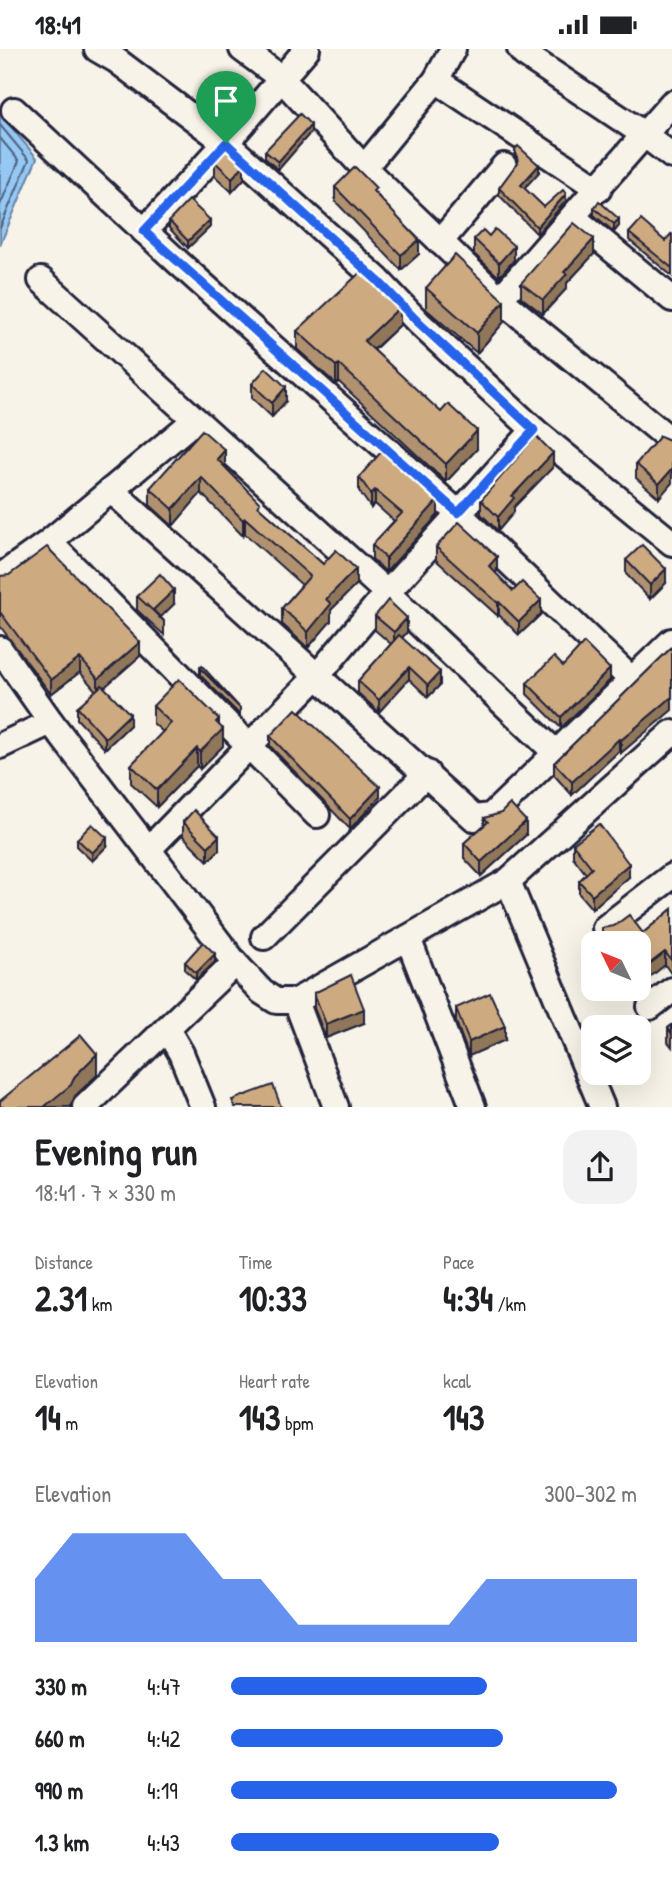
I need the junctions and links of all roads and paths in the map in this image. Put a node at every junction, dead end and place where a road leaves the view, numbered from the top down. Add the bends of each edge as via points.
1 (97, 49) edge
2 (242, 49) edge
3 (307, 49) edge
4 (453, 49) edge
5 (520, 49) edge
6 (281, 78) junction
7 (436, 80) junction
8 (672, 103) edge
9 (14, 110) dead end
10 (645, 135) junction
11 (226, 143) junction
12 (672, 156) edge
13 (504, 166) dead end
14 (364, 168) junction
15 (598, 189) junction
16 (573, 218) junction
17 (144, 231) junction
18 (440, 242) junction
19 (40, 280) dead end
20 (500, 299) junction
21 (672, 299) edge
22 (195, 420) junction
23 (534, 430) junction
24 (672, 441) edge
25 (111, 490) junction
26 (458, 513) junction
27 (49, 542) junction
28 (672, 543) edge
29 (0, 577) edge
30 (387, 593) junction
31 (672, 641) edge
32 (0, 649) edge
33 (318, 675) junction
34 (632, 680) junction
35 (51, 722) junction
36 (672, 733) edge
37 (0, 746) edge
38 (250, 747) junction
39 (556, 753) junction
40 (427, 773) junction
41 (317, 815) dead end
42 (149, 849) junction
43 (672, 876) edge
44 (508, 881) junction
45 (605, 928) edge
46 (264, 937) dead end
47 (408, 938) junction
48 (235, 963) junction
49 (672, 989) edge
50 (296, 1001) junction
51 (650, 1007) dead end
52 (167, 1029) junction
53 (85, 1107) edge
54 (203, 1107) edge
55 (335, 1107) edge
56 (473, 1107) edge
57 (601, 1107) edge

1 - 11 street
2 - 6 street
3 - 6 street
4 - 7 street
5 - 10 street
6 - 11 street
6 - 14 street
7 - 14 street
7 - 15 street
8 - 10 street
9 - 17 street
10 - 12 street
10 - 15 street
11 - 17 street
11 - 23 street
13 - 18 street
14 - 18 street
15 - 16 street
16 - 20 street
16 - 21 street
17 - 26 street
18 - 20 street
19 - 22 street
20 - 24 street
22 - 25 street
22 - 30 street
23 - 26 street
23 - 28 street
25 - 27 street
25 - 33 street
26 - 30 street
26 - 34 street
27 - 29 street
27 - 38 street
30 - 33 street
30 - 39 street
31 - 34 street
32 - 35 street
33 - 38 street
33 - 40 street
34 - 39 street
35 - 37 street
35 - 42 street
36 - 44 street
38 - 41 street
38 - 42 street
39 - 40 street via 491,816 482,818 474,818
40 - 46 street
42 - 48 street
43 - 45 street
44 - 47 street
44 - 57 street
47 - 50 street
47 - 56 street
48 - 50 street via 276,1001
48 - 52 street
49 - 51 street
50 - 55 street
52 - 53 street
52 - 54 street

